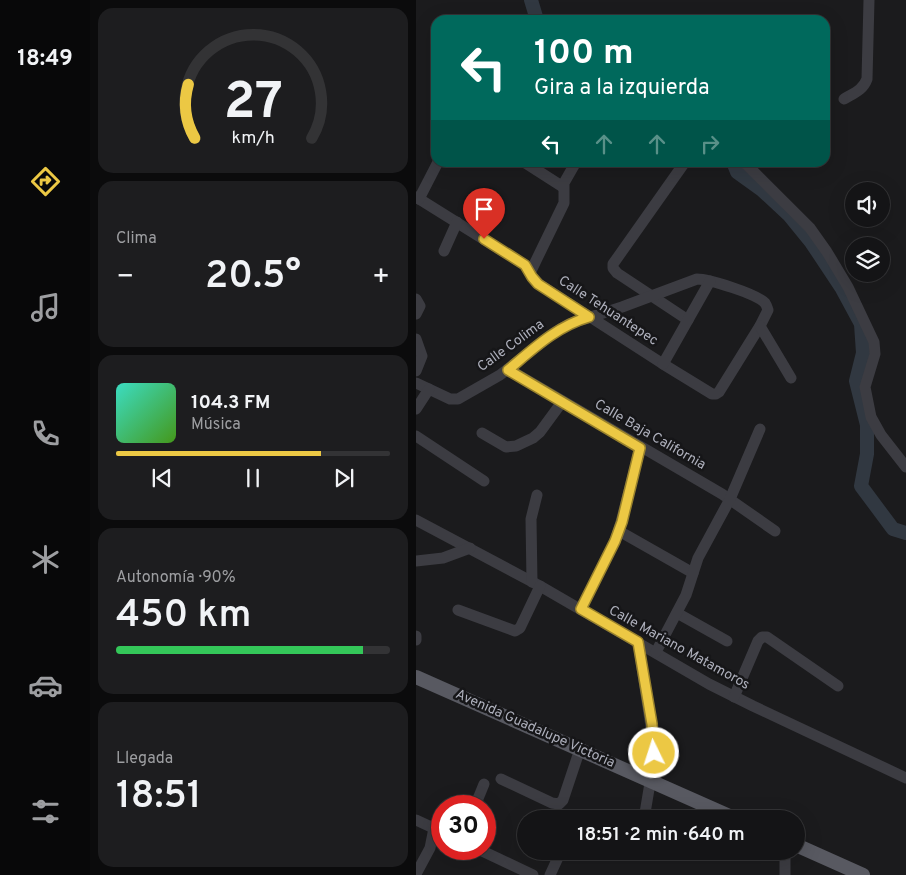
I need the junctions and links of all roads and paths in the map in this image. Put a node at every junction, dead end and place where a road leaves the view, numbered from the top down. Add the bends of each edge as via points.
1 (869, 0) edge
2 (844, 99) dead end
3 (435, 167) edge
4 (532, 167) edge
5 (573, 167) edge
6 (681, 167) edge
7 (749, 167) edge
8 (563, 187) junction
9 (417, 198) edge
10 (456, 222) junction
11 (444, 251) dead end
12 (530, 273) junction
13 (710, 281) junction
14 (651, 296) junction
15 (589, 317) junction
16 (688, 320) junction
17 (760, 326) junction
18 (416, 339) edge
19 (663, 364) junction
20 (508, 370) junction
21 (416, 371) edge
22 (791, 378) dead end
23 (416, 383) edge
24 (429, 389) junction
25 (562, 402) junction
26 (416, 409) edge
27 (760, 429) dead end
28 (482, 433) dead end
29 (416, 436) edge
30 (640, 448) junction
31 (906, 467) edge
32 (484, 481) dead end
33 (537, 494) dead end
34 (730, 499) junction
35 (416, 520) edge
36 (618, 531) junction
37 (776, 531) dead end
38 (470, 548) junction
39 (416, 561) edge
40 (693, 573) junction
41 (536, 584) junction
42 (581, 609) junction
43 (458, 610) dead end
44 (677, 613) junction
45 (727, 641) dead end
46 (638, 642) junction
47 (656, 652) junction
48 (416, 677) edge
49 (838, 686) dead end
50 (734, 697) junction
51 (580, 749) junction
52 (906, 778) edge
53 (501, 779) dead end
54 (650, 780) junction
55 (484, 784) dead end
56 (479, 795) edge
57 (645, 810) edge
58 (716, 810) edge
59 (416, 820) edge
60 (431, 827) edge
61 (431, 846) edge
62 (805, 849) edge
63 (496, 858) edge
64 (557, 860) edge
65 (785, 860) edge
66 (416, 874) edge
67 (533, 875) edge
68 (550, 875) edge
69 (785, 875) edge
70 (864, 875) edge

1 - 2 street via 869,74 861,90
3 - 9 street
4 - 8 street
5 - 8 street
6 - 14 street via 614,264 614,271
7 - 31 street via 810,228 848,287 874,342 875,354 866,387 869,408 875,426
8 - 12 street via 564,203
9 - 10 street, Calle Tehuantepec
10 - 11 street
10 - 12 street, Calle Tehuantepec via 525,265
12 - 15 street, Calle Tehuantepec via 538,284
13 - 14 street, Calle Colima via 697,279
13 - 16 street
13 - 17 street via 764,302 767,314
14 - 15 street, Calle Colima
14 - 16 street
15 - 19 street, Calle Tehuantepec
15 - 20 street, Calle Colima via 555,332
16 - 19 street
17 - 19 street, Calle Tehuantepec via 716,394
17 - 22 street
18 - 21 street via 422,356
20 - 24 street, Calle Colima via 458,399 450,399
20 - 25 street, Calle Baja California
23 - 24 street, Calle Colima
24 - 26 street
25 - 28 street via 540,432 516,446 506,447
25 - 30 street, Calle Baja California
27 - 34 street
29 - 32 street
30 - 34 street, Calle Baja California
30 - 36 street
33 - 41 street via 531,519
34 - 37 street, Calle Baja California
34 - 40 street
35 - 38 street, Calle Mariano Matamoros
36 - 40 street
36 - 42 street
38 - 39 street via 443,558
38 - 41 street, Calle Mariano Matamoros
40 - 44 street
41 - 42 street, Calle Mariano Matamoros
41 - 43 street via 520,628 515,631
42 - 46 street, Calle Mariano Matamoros
44 - 45 street
44 - 47 street
46 - 47 street, Calle Mariano Matamoros
46 - 54 street via 653,740
47 - 50 street, Calle Mariano Matamoros
48 - 51 main road, Avenida Guadalupe Victoria
49 - 50 street via 765,637 758,641
50 - 52 street, Calle Mariano Matamoros
51 - 53 street via 560,804
51 - 54 main road, Avenida Guadalupe Victoria
54 - 57 street
54 - 58 main road, Avenida Guadalupe Victoria
55 - 56 street
59 - 60 street
61 - 66 street
62 - 70 main road
63 - 67 street
64 - 68 street
65 - 69 street

